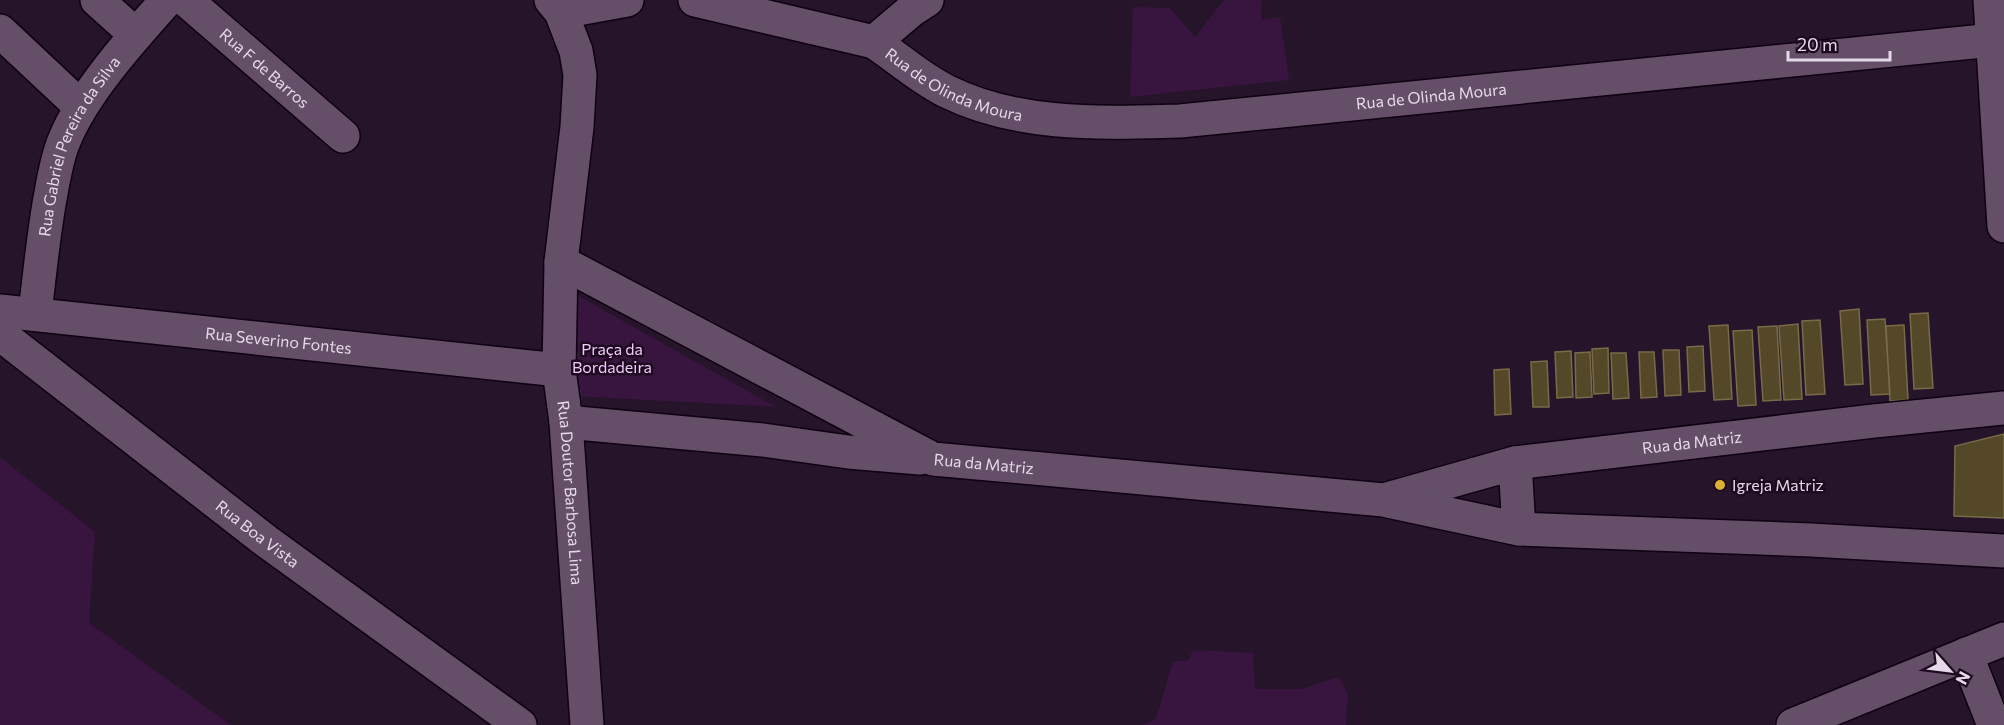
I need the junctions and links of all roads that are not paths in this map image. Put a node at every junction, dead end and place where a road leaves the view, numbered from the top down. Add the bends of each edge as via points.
1 (97, 0) edge
2 (167, 0) edge
3 (186, 0) edge
4 (627, 0) edge
5 (695, 0) edge
6 (927, 0) edge
7 (1990, 0) edge
8 (556, 6) edge
9 (0, 31) edge
10 (136, 35) junction
11 (1998, 40) edge
12 (874, 42) junction
13 (81, 107) junction
14 (343, 136) dead end
15 (2004, 226) edge
16 (561, 262) junction
17 (0, 311) edge
18 (35, 314) junction
19 (0, 334) edge
20 (559, 370) junction
21 (2004, 408) edge
22 (566, 422) junction
23 (933, 459) junction
24 (1515, 463) junction
25 (1384, 500) junction
26 (1519, 529) junction
27 (2004, 551) edge
28 (2004, 639) edge
29 (1966, 654) junction
30 (520, 725) edge
31 (587, 725) edge
32 (1792, 725) edge
33 (1994, 725) edge

1 - 10 street
2 - 10 street, Rua Gabriel Pereira da Silva
3 - 14 street, Rua F de Barros
4 - 8 street
5 - 12 street
6 - 12 street
7 - 11 street
8 - 16 street, Rua Doutor Barbosa Lima via 576,51 580,75
9 - 13 street
10 - 13 street, Rua Gabriel Pereira da Silva
11 - 12 street, Rua de Olinda Moura via 1180,121 1116,123 1042,119 993,108 947,92
11 - 15 street
13 - 18 street, Rua Gabriel Pereira da Silva via 63,141 53,180
16 - 20 street, Rua Doutor Barbosa Lima
16 - 23 street, Rua da Matriz
17 - 18 street, Rua Severino Fontes
18 - 20 street, Rua Severino Fontes
19 - 30 street, Rua Boa Vista via 266,541
20 - 22 street, Rua Doutor Barbosa Lima
21 - 24 street, Rua da Matriz
22 - 23 street
22 - 31 street, Rua Doutor Barbosa Lima
23 - 25 street, Rua da Matriz
24 - 25 street, Rua da Matriz
24 - 26 street
25 - 26 street, Rua da Matriz
26 - 27 street, Rua da Matriz
28 - 29 street
29 - 32 street
29 - 33 street

